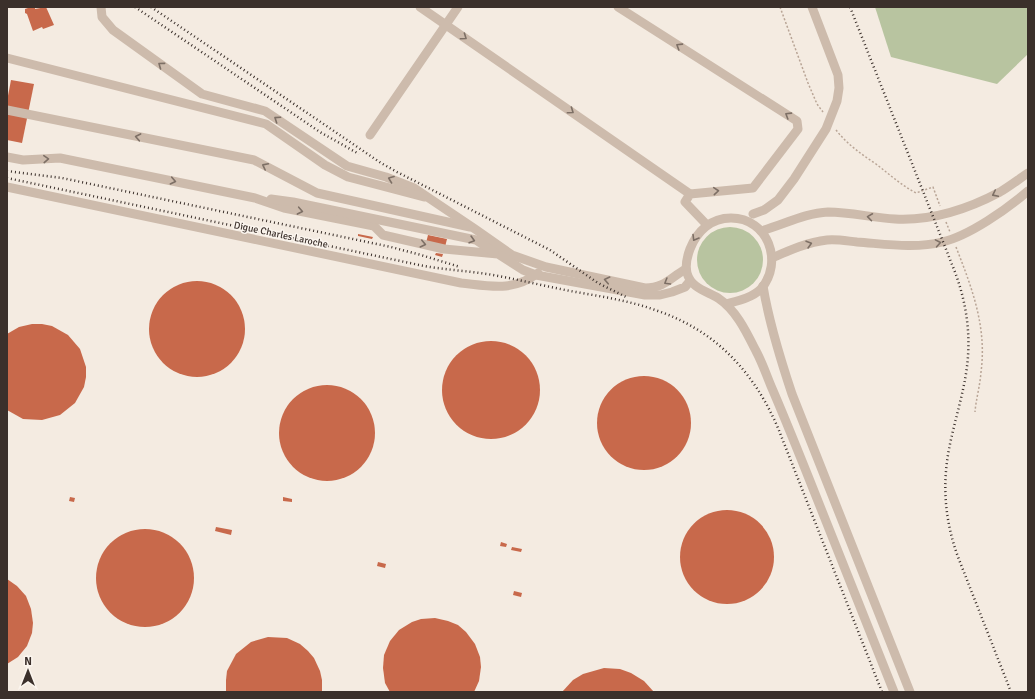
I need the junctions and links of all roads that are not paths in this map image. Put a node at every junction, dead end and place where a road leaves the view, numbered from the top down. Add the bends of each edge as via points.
1 (101, 7) edge
2 (420, 7) edge
3 (458, 7) edge
4 (618, 7) edge
5 (812, 7) edge
6 (446, 25) junction
7 (7, 58) edge
8 (7, 110) edge
9 (370, 135) dead end
10 (7, 157) edge
11 (1028, 172) edge
12 (7, 187) edge
13 (1028, 190) edge
14 (690, 194) junction
15 (255, 198) junction
16 (431, 199) junction
17 (754, 214) dead end
18 (706, 225) junction
19 (475, 229) junction
20 (761, 231) junction
21 (498, 254) junction
22 (772, 258) junction
23 (546, 267) junction
24 (686, 269) junction
25 (536, 275) junction
26 (690, 281) junction
27 (763, 286) junction
28 (726, 304) junction
29 (894, 692) edge
30 (910, 692) edge

16 -> 1 street via 414,188 347,166 265,111 202,94 113,30 102,17
2 - 6 street
3 - 6 street
14 -> 4 street via 753,188 798,129 797,121
5 - 17 street via 838,74 837,101 829,122 794,179 778,200
6 - 9 street
6 -> 14 street
7 - 16 street via 266,124 325,165 348,177
19 -> 8 street via 317,193 254,160
10 -> 15 street via 23,160 60,158
11 -> 20 street via 1002,191 943,214 896,219 822,213
12 - 25 street, Digue Charles Laroche via 461,283 506,286 524,282
22 -> 13 street via 828,240 908,245 944,242 968,232
14 - 18 street via 685,202
15 -> 21 street via 293,202 476,240
15 -> 21 street via 284,208 374,226 383,234 444,249
16 - 19 street
18 - 20 street via 720,219 733,218 750,223
18 -> 24 street via 693,242
19 - 23 street via 512,255
20 - 22 street via 770,245
21 - 25 street
22 - 27 street via 770,272
24 -> 23 street via 668,282 645,288
23 - 25 street, Digue Charles Laroche
24 - 26 street
25 - 26 street via 644,296 672,292 685,287
26 - 28 street
27 - 28 street via 752,295
27 - 30 street via 766,307 792,394
28 - 29 street via 736,315 757,352

